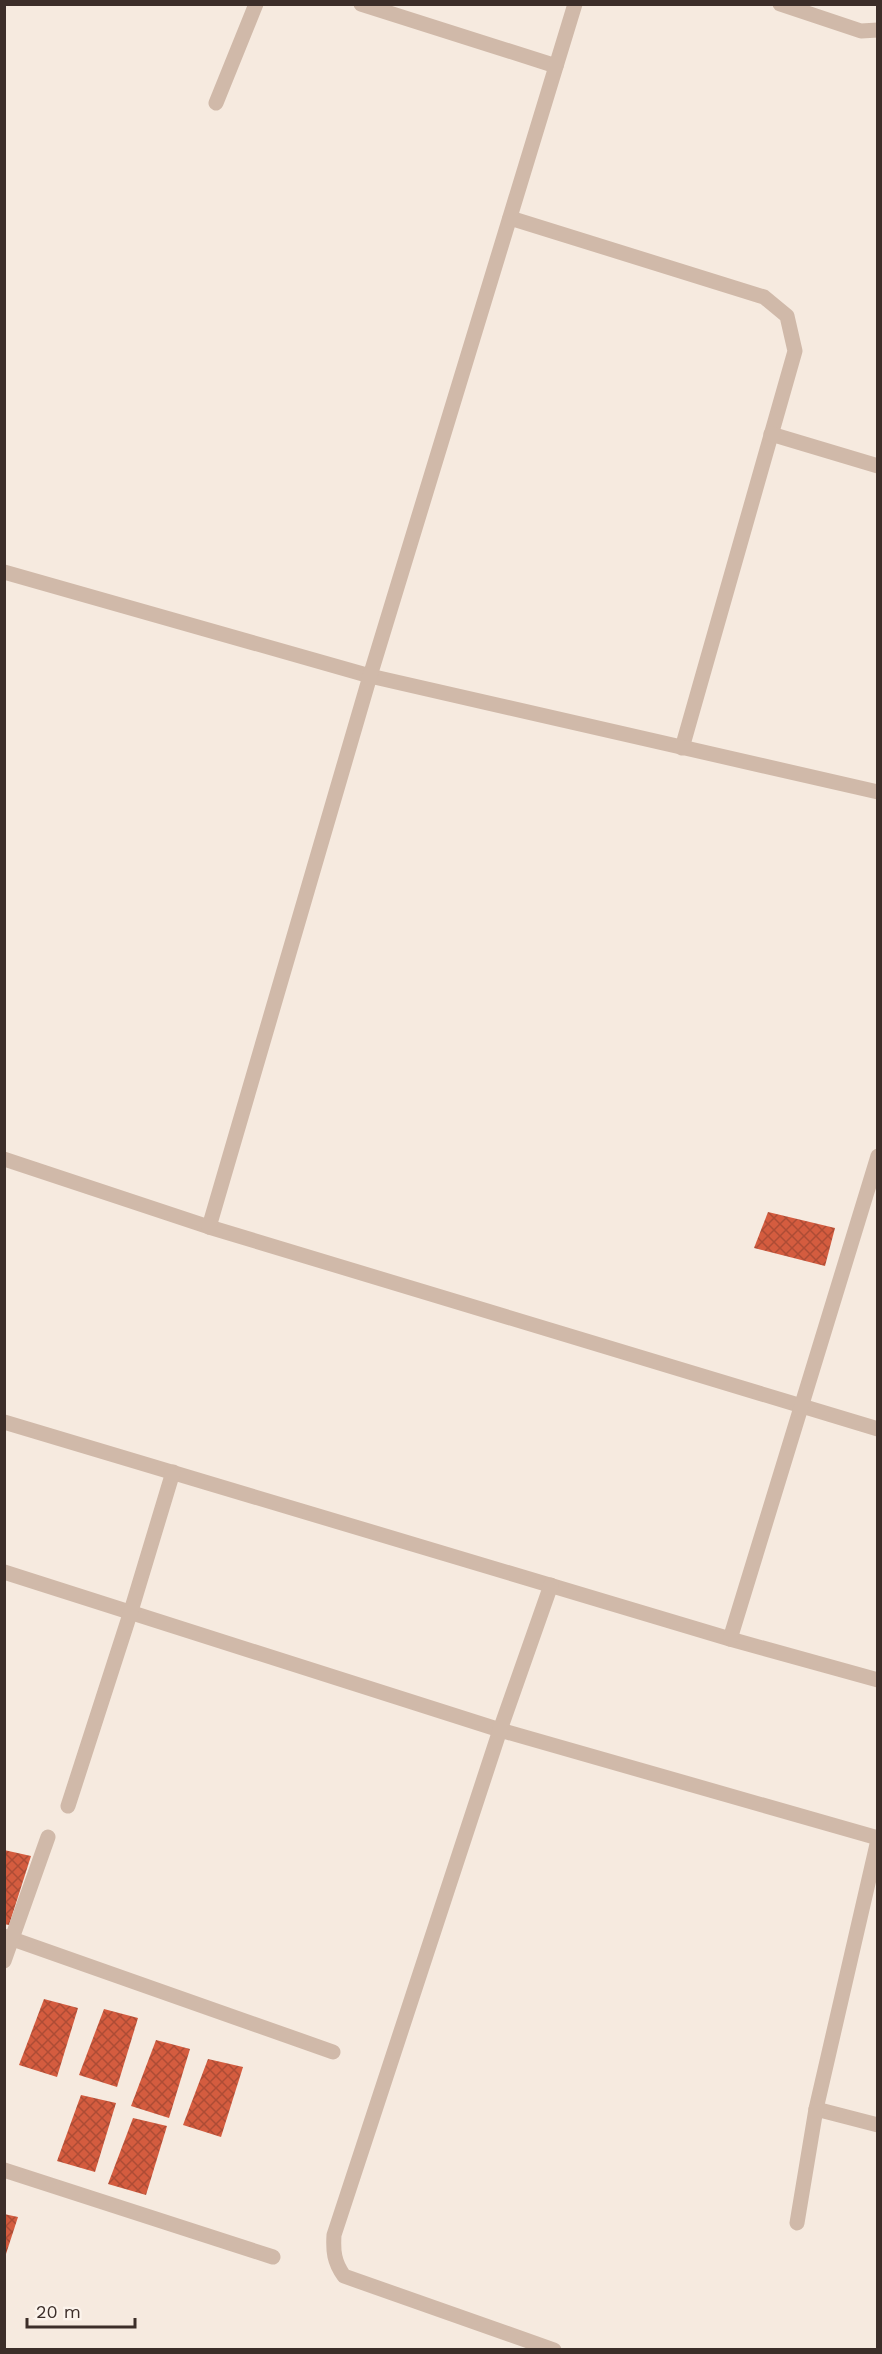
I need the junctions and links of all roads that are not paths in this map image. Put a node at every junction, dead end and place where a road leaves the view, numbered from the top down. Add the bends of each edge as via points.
1 (256, 4) edge
2 (361, 4) edge
3 (575, 4) edge
4 (780, 4) edge
5 (878, 30) edge
6 (556, 66) junction
7 (216, 103) dead end
8 (510, 218) junction
9 (771, 434) junction
10 (878, 466) edge
11 (4, 572) edge
12 (370, 676) junction
13 (682, 748) junction
14 (878, 792) edge
15 (878, 1156) edge
16 (4, 1159) edge
17 (209, 1227) junction
18 (801, 1406) junction
19 (4, 1422) edge
20 (878, 1429) edge
21 (173, 1472) junction
22 (4, 1572) edge
23 (551, 1585) junction
24 (131, 1611) junction
25 (730, 1639) junction
26 (878, 1680) edge
27 (500, 1730) junction
28 (68, 1806) dead end
29 (48, 1837) dead end
30 (878, 1839) edge
31 (8, 1938) edge
32 (4, 1961) edge
33 (333, 2052) dead end
34 (816, 2109) junction
35 (878, 2125) edge
36 (4, 2170) edge
37 (797, 2223) dead end
38 (273, 2257) dead end
39 (554, 2349) edge

1 - 7 street
2 - 6 street
3 - 6 street
4 - 5 street via 861,31
6 - 8 street
8 - 9 street via 764,297 788,316 795,351
8 - 12 street
9 - 10 street
9 - 13 street
11 - 12 street
12 - 13 street
12 - 17 street
13 - 14 street
15 - 18 street
16 - 17 street
17 - 18 street
18 - 20 street
18 - 25 street
19 - 21 street
21 - 23 street
21 - 24 street
22 - 24 street
23 - 25 street
23 - 27 street
24 - 27 street
24 - 28 street
25 - 26 street
27 - 30 street
27 - 39 street via 334,2235 333,2250 335,2264 344,2276
29 - 31 street
30 - 34 street
31 - 32 street
31 - 33 street
34 - 35 street
34 - 37 street
36 - 38 street

